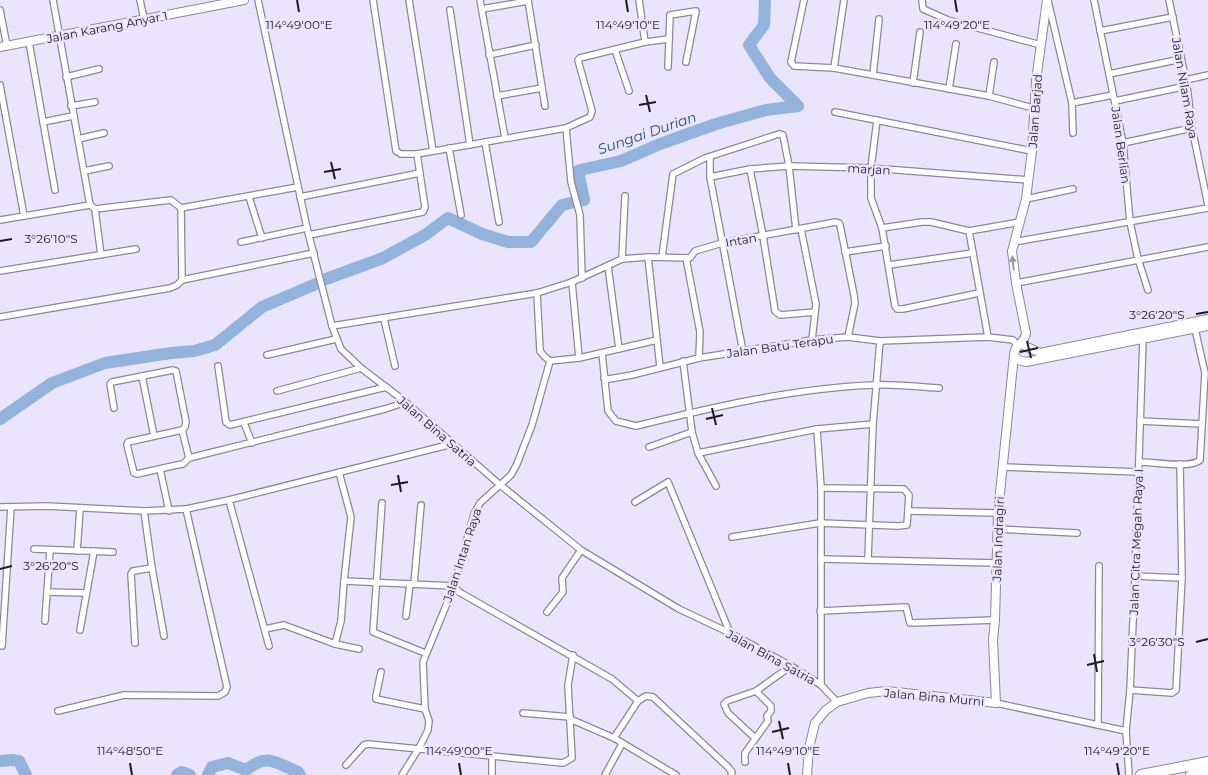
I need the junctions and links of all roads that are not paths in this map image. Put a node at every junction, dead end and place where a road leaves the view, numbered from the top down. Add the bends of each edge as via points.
1 (53, 0) edge
2 (140, 0) edge
3 (244, 0) edge
4 (258, 0) edge
5 (373, 0) edge
6 (409, 0) edge
7 (480, 0) edge
8 (639, 0) edge
9 (804, 0) edge
10 (844, 0) edge
11 (922, 0) edge
12 (1047, 0) edge
13 (1094, 0) edge
14 (1169, 0) edge
15 (528, 1) edge
16 (205, 4) edge
17 (482, 9) junction
18 (0, 10) edge
19 (450, 10) dead end
20 (1172, 17) junction
21 (879, 19) dead end
22 (144, 20) junction
23 (1100, 31) junction
24 (920, 32) dead end
25 (58, 36) junction
26 (669, 39) junction
27 (28, 42) junction
28 (645, 42) junction
29 (956, 44) dead end
30 (536, 45) junction
31 (1041, 45) junction
32 (4, 47) edge
33 (615, 50) junction
34 (490, 55) junction
35 (1181, 59) junction
36 (686, 62) dead end
37 (994, 62) dead end
38 (668, 67) dead end
39 (834, 68) junction
40 (99, 69) dead end
41 (1109, 74) junction
42 (1208, 75) edge
43 (873, 76) junction
44 (66, 77) junction
45 (913, 83) junction
46 (1186, 83) junction
47 (0, 85) edge
48 (542, 88) junction
49 (949, 89) junction
50 (629, 91) dead end
51 (497, 96) junction
52 (989, 96) junction
53 (1114, 98) junction
54 (95, 102) dead end
55 (1072, 103) junction
56 (71, 106) junction
57 (545, 106) dead end
58 (1033, 108) junction
59 (835, 112) dead end
60 (73, 116) junction
61 (877, 120) junction
62 (43, 122) junction
63 (566, 128) junction
64 (1192, 128) junction
65 (104, 133) dead end
66 (1073, 134) dead end
67 (505, 138) junction
68 (78, 139) junction
69 (485, 142) junction
70 (1123, 143) junction
71 (470, 145) junction
72 (449, 148) junction
73 (433, 151) junction
74 (1032, 151) junction
75 (416, 154) junction
76 (710, 156) junction
77 (109, 166) dead end
78 (789, 166) junction
79 (871, 168) junction
80 (750, 169) junction
81 (84, 170) junction
82 (420, 173) junction
83 (710, 177) junction
84 (1029, 180) junction
85 (298, 187) junction
86 (1073, 189) dead end
87 (55, 190) dead end
88 (250, 196) junction
89 (625, 196) dead end
90 (300, 197) junction
91 (1026, 199) junction
92 (1208, 206) edge
93 (93, 207) junction
94 (181, 208) junction
95 (461, 215) dead end
96 (24, 216) junction
97 (0, 220) edge
98 (499, 222) dead end
99 (1020, 222) junction
100 (1130, 222) junction
101 (308, 228) junction
102 (882, 228) junction
103 (799, 230) junction
104 (969, 231) junction
105 (309, 235) junction
106 (763, 236) junction
107 (262, 238) junction
108 (241, 242) dead end
109 (1014, 242) junction
110 (722, 244) junction
111 (886, 246) junction
112 (1208, 247) edge
113 (136, 249) dead end
114 (845, 252) junction
115 (314, 253) junction
116 (973, 253) junction
117 (101, 255) junction
118 (648, 257) junction
119 (662, 257) junction
120 (686, 258) junction
121 (622, 259) junction
122 (1138, 259) junction
123 (888, 265) junction
124 (608, 266) junction
125 (0, 271) edge
126 (582, 278) junction
127 (182, 280) junction
128 (572, 282) junction
129 (1016, 283) junction
130 (1148, 290) dead end
131 (537, 293) junction
132 (979, 293) junction
133 (815, 312) junction
134 (0, 317) edge
135 (384, 319) junction
136 (1208, 320) edge
137 (332, 326) junction
138 (1208, 326) edge
139 (1195, 329) junction
140 (848, 337) junction
141 (988, 338) junction
142 (1143, 338) junction
143 (336, 339) junction
144 (657, 340) junction
145 (812, 340) junction
146 (880, 340) junction
147 (1019, 345) junction
148 (619, 349) junction
149 (743, 352) junction
150 (602, 353) junction
151 (268, 355) dead end
152 (1014, 356) junction
153 (579, 358) junction
154 (699, 358) junction
155 (550, 361) junction
156 (683, 361) junction
157 (1026, 362) junction
158 (218, 366) dead end
159 (395, 366) dead end
160 (660, 367) junction
161 (361, 368) junction
162 (1012, 375) junction
163 (142, 376) junction
164 (604, 378) junction
165 (875, 384) junction
166 (386, 387) junction
167 (939, 388) dead end
168 (277, 391) dead end
169 (403, 400) junction
170 (114, 408) dead end
171 (689, 413) junction
172 (1140, 420) junction
173 (244, 423) junction
174 (873, 424) junction
175 (1202, 424) junction
176 (817, 429) junction
177 (182, 430) junction
178 (692, 432) junction
179 (154, 436) junction
180 (252, 443) junction
181 (452, 444) junction
182 (649, 447) dead end
183 (698, 453) junction
184 (189, 458) junction
185 (1140, 462) junction
186 (1180, 464) junction
187 (1002, 467) junction
188 (160, 469) junction
189 (339, 472) junction
190 (1139, 472) junction
191 (499, 484) junction
192 (716, 486) dead end
193 (821, 488) junction
194 (870, 488) junction
195 (229, 500) junction
196 (635, 502) dead end
197 (382, 503) dead end
198 (420, 505) dead end
199 (0, 507) edge
200 (11, 507) junction
201 (80, 509) junction
202 (186, 509) junction
203 (169, 510) junction
204 (144, 511) junction
205 (908, 511) junction
206 (998, 514) junction
207 (820, 523) junction
208 (869, 525) junction
209 (997, 529) junction
210 (1077, 533) dead end
211 (732, 538) dead end
212 (34, 549) dead end
213 (50, 550) junction
214 (77, 550) junction
215 (581, 550) junction
216 (0, 551) edge
217 (8, 551) junction
218 (94, 551) junction
219 (113, 552) dead end
220 (821, 559) junction
221 (868, 559) junction
222 (997, 563) junction
223 (1099, 566) dead end
224 (152, 568) junction
225 (1136, 576) junction
226 (1182, 578) junction
227 (344, 581) junction
228 (376, 582) junction
229 (412, 584) junction
230 (454, 586) junction
231 (47, 592) junction
232 (3, 593) edge
233 (86, 593) junction
234 (820, 611) junction
235 (547, 612) dead end
236 (406, 616) dead end
237 (995, 620) junction
238 (45, 621) dead end
239 (265, 629) junction
240 (80, 630) dead end
241 (2, 633) edge
242 (730, 633) junction
243 (164, 636) dead end
244 (135, 643) dead end
245 (335, 644) junction
246 (2, 646) dead end
247 (269, 646) dead end
248 (359, 649) dead end
249 (425, 653) junction
250 (573, 655) junction
251 (791, 666) junction
252 (381, 672) dead end
253 (820, 684) junction
254 (1130, 690) junction
255 (756, 692) junction
256 (638, 701) junction
257 (837, 702) junction
258 (996, 703) junction
259 (425, 709) junction
260 (58, 711) dead end
261 (523, 713) dead end
262 (570, 718) junction
263 (1098, 725) junction
264 (1126, 731) junction
265 (614, 738) junction
266 (755, 738) junction
267 (622, 744) junction
268 (419, 748) junction
269 (492, 756) junction
270 (746, 762) dead end
271 (1208, 762) edge
272 (346, 765) dead end
273 (1208, 772) edge
274 (402, 775) edge
275 (492, 775) edge
276 (605, 775) edge
277 (676, 775) edge
278 (731, 775) edge
279 (807, 775) edge
280 (1128, 775) edge
281 (1141, 775) edge
282 (1191, 775) edge

1 - 25 street
2 - 22 street
3 - 16 main road, Jalan Karang Anyar 1
4 - 85 street, Jalan Bina Satria
5 - 75 street via 396,151
6 - 73 street
7 - 17 street
8 - 28 street
9 - 39 street via 792,65
10 - 39 street
11 - 31 street via 923,9 940,17
12 - 31 main road, Jalan Barjad
12 - 55 street
13 - 23 street, Jalan Berlian
14 - 20 street, Jalan Nilam Raya
15 - 17 street
15 - 30 street
16 - 22 main road, Jalan Karang Anyar 1
17 - 34 street
18 - 32 street
19 - 71 street
20 - 23 street
20 - 35 street, Jalan Nilam Raya
21 - 43 street
22 - 25 main road, Jalan Karang Anyar 1
23 - 41 street, Jalan Berlian
24 - 45 street
25 - 27 main road, Jalan Karang Anyar 1
25 - 44 street
26 - 28 street
26 - 36 street via 670,15 696,11
26 - 38 street
27 - 32 main road, Jalan Karang Anyar 1
27 - 62 street
28 - 33 street
29 - 49 street
30 - 34 street
30 - 48 street
31 - 58 main road, Jalan Barjad
33 - 50 street
33 - 63 street via 578,60 591,115
34 - 51 street
35 - 41 street
35 - 46 street, Jalan Nilam Raya
37 - 52 street
39 - 43 street
40 - 44 street
41 - 53 street, Jalan Berlian
42 - 46 street
43 - 45 street
44 - 56 street
45 - 49 street
46 - 53 street
46 - 64 street, Jalan Nilam Raya
47 - 96 street
48 - 51 street
48 - 57 street
49 - 52 street
51 - 67 street
52 - 58 street
53 - 55 street
53 - 70 street, Jalan Berlian
54 - 56 street
55 - 66 street
56 - 60 street
58 - 74 main road, Jalan Barjad
59 - 61 street
60 - 62 street
60 - 68 street
61 - 74 street
61 - 79 street
62 - 87 street
63 - 67 street
63 - 126 street via 571,182 579,208
64 - 70 street
64 - 92 street, Jalan Nilam Raya
65 - 68 street
67 - 69 street
68 - 81 street
69 - 71 street
69 - 98 street
70 - 100 street, Jalan Berlian
71 - 72 street
72 - 73 street
72 - 95 street
73 - 75 street
74 - 84 main road, Jalan Barjad
75 - 82 street
76 - 78 street via 782,134
76 - 83 street
76 - 119 street via 673,174
77 - 81 street
78 - 79 street, marjan
78 - 80 street, marjan
78 - 103 street
79 - 84 street, marjan
79 - 102 street via 871,198
80 - 83 street, marjan
80 - 106 street
81 - 93 street
82 - 90 street
82 - 105 street via 423,212
83 - 110 street
84 - 91 main road, Jalan Barjad
85 - 88 street
85 - 90 street, Jalan Bina Satria
86 - 91 street
88 - 94 street
88 - 107 street
89 - 121 street
90 - 101 street, Jalan Bina Satria
91 - 99 main road, Jalan Barjad
92 - 100 street
93 - 94 street via 167,199
93 - 96 street
93 - 117 street
94 - 127 street
96 - 97 street
99 - 104 street
99 - 109 main road, Jalan Barjad
100 - 109 street
100 - 122 street, Jalan Berlian
101 - 105 street, Jalan Bina Satria
101 - 107 street
102 - 104 street via 931,222
102 - 111 street
103 - 106 street, Intan
103 - 114 street, Intan via 840,223
103 - 133 street via 816,304
104 - 116 street
105 - 115 street, Jalan Bina Satria
106 - 110 street, Intan
106 - 133 street via 777,314
107 - 108 street
129 -> 109 main road, Jalan Barjad
110 - 120 street, Intan via 695,251
110 - 149 street
111 - 114 street
111 - 123 street
112 - 122 street
113 - 117 street
114 - 140 street, Intan via 854,303
115 - 127 street
115 - 137 street, Jalan Bina Satria
116 - 123 street
116 - 132 street
117 - 125 street
118 - 119 street, Intan
118 - 121 street, Intan
118 - 144 street
119 - 120 street, Intan
120 - 154 street via 700,332
121 - 124 street, Intan
122 - 129 street
122 - 130 street, Jalan Berlian
123 - 132 street via 897,308
124 - 126 street, Intan
124 - 148 street
126 - 128 street, Intan
127 - 134 street via 170,288
128 - 131 street, Intan
128 - 153 street
129 - 147 main road, Jalan Indragiri via 1026,333 1026,338
131 - 135 street, Intan
131 - 155 street via 540,351
132 - 141 street
133 - 145 street
135 - 137 street, Intan
135 - 159 street
136 - 147 main road via 1040,353
137 - 143 street, Jalan Bina Satria
138 - 139 main road
139 - 142 main road
139 - 175 street via 1205,373
140 - 145 street, Jalan Batu Terapu
140 - 146 street, Jalan Batu Terapu
141 - 146 street, Jalan Batu Terapu
141 - 147 street, Jalan Batu Terapu via 1013,340
142 - 157 main road
142 - 172 street, Jalan Citra Megah Raya I
143 - 151 street
143 - 161 street, Jalan Bina Satria via 341,349
144 - 148 street
144 - 160 street
145 - 149 street, Jalan Batu Terapu
146 - 165 street
147 - 152 main road, Jalan Indragiri via 1014,348
148 - 150 street
149 - 154 street, Jalan Batu Terapu
150 - 153 street
150 - 164 street
152 - 157 main road
152 - 162 main road, Jalan Indragiri
153 - 155 street
154 - 156 street, Jalan Batu Terapu
155 - 191 street, Jalan Intan Raya via 517,464 511,475
156 - 160 street, Jalan Batu Terapu
156 - 171 street
157 - 162 main road
158 - 173 street via 227,424
160 - 164 street, Jalan Batu Terapu via 617,378
161 - 166 street, Jalan Bina Satria
161 - 168 street
162 - 187 main road, Jalan Indragiri
163 - 170 street via 111,383
163 - 177 street via 176,372 186,422
163 - 179 street
164 - 171 street via 608,411 616,421 636,426
165 - 167 street
165 - 171 street via 784,395
165 - 174 street
166 - 169 street, Jalan Bina Satria
166 - 173 street
169 - 180 street via 385,409
169 - 181 street, Jalan Bina Satria
171 - 178 street
172 - 175 street
172 - 185 street, Jalan Citra Megah Raya I
173 - 180 street
174 - 176 street
174 - 194 street
175 - 186 street via 1199,462
176 - 183 street
176 - 193 street
177 - 179 street
177 - 184 street
178 - 182 street
178 - 183 street
179 - 188 street via 128,442 127,445 134,473
180 - 184 street
181 - 189 street
181 - 191 street, Jalan Bina Satria
183 - 192 street
184 - 188 street via 183,464
185 - 186 street
185 - 190 street, Jalan Citra Megah Raya I
186 - 226 street
187 - 190 street
187 - 206 main road, Jalan Indragiri
188 - 203 street
189 - 195 street
189 - 227 street via 351,517
190 - 225 street, Jalan Citra Megah Raya I
191 - 215 street, Jalan Bina Satria
191 - 230 street, Jalan Intan Raya via 477,508
193 - 194 street
193 - 207 street
194 - 205 street via 904,490 909,495
194 - 208 street
195 - 202 street
195 - 239 street
196 - 242 street via 668,482
197 - 228 street
198 - 229 street
199 - 200 street
200 - 201 street
200 - 217 street
201 - 204 street
201 - 214 street
202 - 203 street
202 - 260 street via 227,687 225,692 218,696 124,695
203 - 204 street
204 - 224 street
205 - 206 street
205 - 208 street via 907,525
206 - 209 main road, Jalan Indragiri
207 - 208 street
207 - 211 street
207 - 220 street
208 - 221 street
209 - 210 street
209 - 222 main road, Jalan Indragiri
212 - 213 street
213 - 214 street
213 - 231 street
214 - 218 street
215 - 235 street via 562,578 563,592
215 - 242 street, Jalan Bina Satria via 679,609
216 - 217 street
217 - 232 street
218 - 219 street
218 - 233 street
220 - 221 street
220 - 234 street
221 - 222 street
222 - 237 main road, Jalan Indragiri
223 - 263 street
224 - 243 street
224 - 244 street via 132,574
225 - 226 street
225 - 254 street, Jalan Citra Megah Raya I
226 - 254 street via 1175,692
227 - 228 street
227 - 245 street via 341,621
228 - 229 street
228 - 249 street via 374,633
229 - 230 street
229 - 236 street
230 - 249 street, Jalan Intan Raya
230 - 250 street via 459,592
231 - 233 street
231 - 238 street
232 - 241 street
233 - 240 street
234 - 237 street via 906,607 910,623
234 - 253 street
237 - 258 main road, Jalan Indragiri
239 - 245 street via 284,625
239 - 247 street
241 - 246 street
242 - 251 street, Jalan Bina Satria
245 - 248 street
249 - 259 street, Jalan Intan Raya via 422,668
250 - 256 street via 612,679
250 - 262 street via 568,685
251 - 253 street, Jalan Bina Satria
251 - 255 street
252 - 259 street via 376,699
253 - 257 street, Jalan Bina Satria
254 - 264 street, Jalan Citra Megah Raya I
255 - 266 street via 771,706 771,711 768,721
255 - 266 street via 724,704 728,713
256 - 265 street
256 - 278 street via 646,696 653,697 728,767
257 - 258 main road, Jalan Bina Murni via 887,691
257 - 279 main road, Jalan Bina Murni via 815,723
258 - 263 street
259 - 268 street, Jalan Intan Raya via 428,730
261 - 262 street
262 - 265 street
262 - 269 street via 572,758 568,761
263 - 264 street
264 - 280 street, Jalan Citra Megah Raya I
265 - 267 street
266 - 270 street via 746,753
267 - 276 street
267 - 277 street
268 - 269 street
268 - 272 street via 366,745
268 - 274 street, Jalan Intan Raya
269 - 275 street
271 - 281 highway
273 - 282 highway

